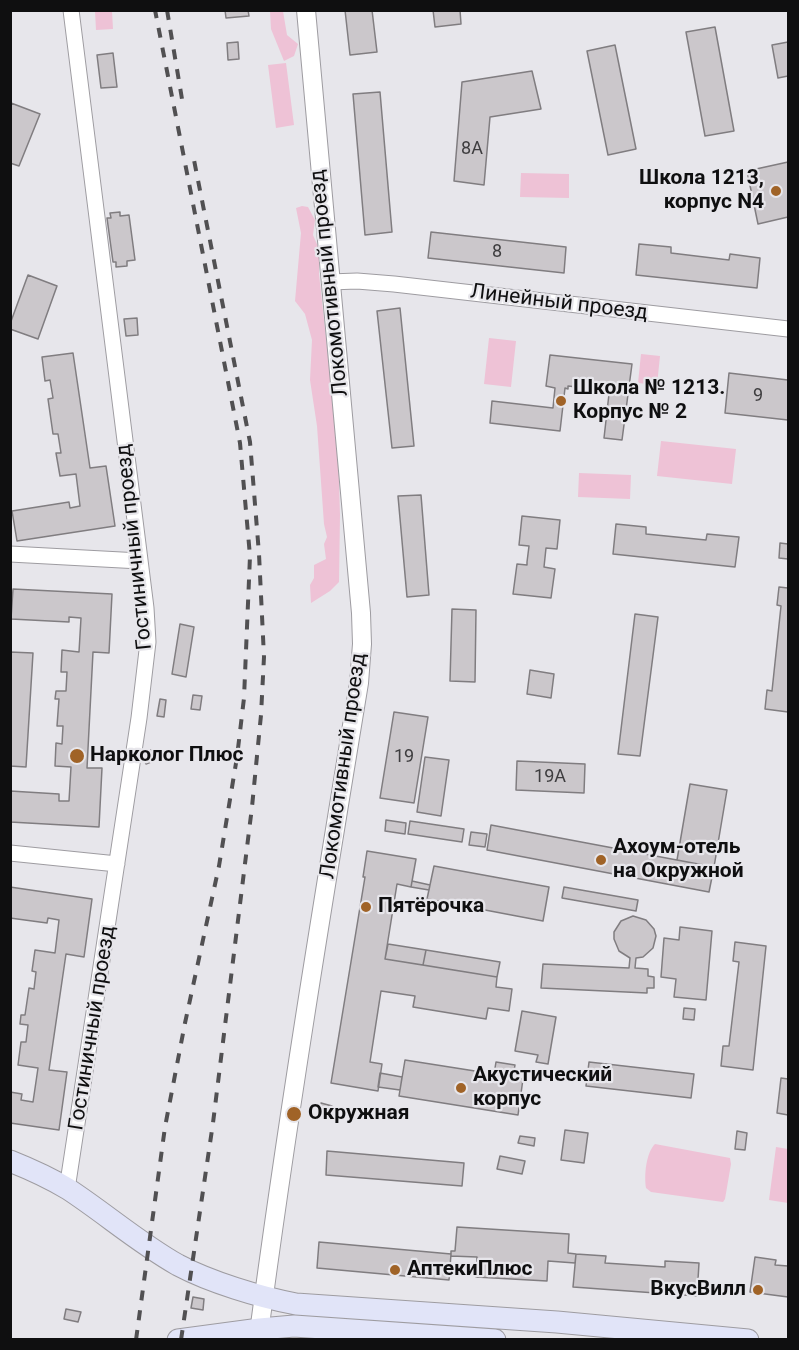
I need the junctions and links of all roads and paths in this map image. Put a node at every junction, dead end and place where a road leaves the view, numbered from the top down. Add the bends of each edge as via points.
1 (71, 10) edge
2 (306, 10) edge
3 (330, 282) junction
4 (789, 329) edge
5 (10, 554) edge
6 (140, 561) junction
7 (10, 853) edge
8 (117, 864) junction
9 (10, 1161) edge
10 (67, 1189) junction
11 (264, 1296) junction
12 (259, 1334) edge
13 (178, 1340) edge
14 (495, 1340) edge
15 (748, 1340) edge

1 - 6 street, Гостиничный проезд
2 - 3 street, Локомотивный проезд
3 - 4 street, Линейный проезд via 394,284
3 - 11 street, Локомотивный проезд via 361,613 361,666 310,975
5 - 6 street
6 - 8 street, Гостиничный проезд via 147,625 146,667
7 - 8 street
8 - 10 street, Гостиничный проезд
9 - 10 main road
10 - 11 main road via 180,1266
11 - 12 street, Локомотивный проезд
11 - 15 main road via 296,1304
12 - 13 main road
12 - 14 main road via 294,1326

